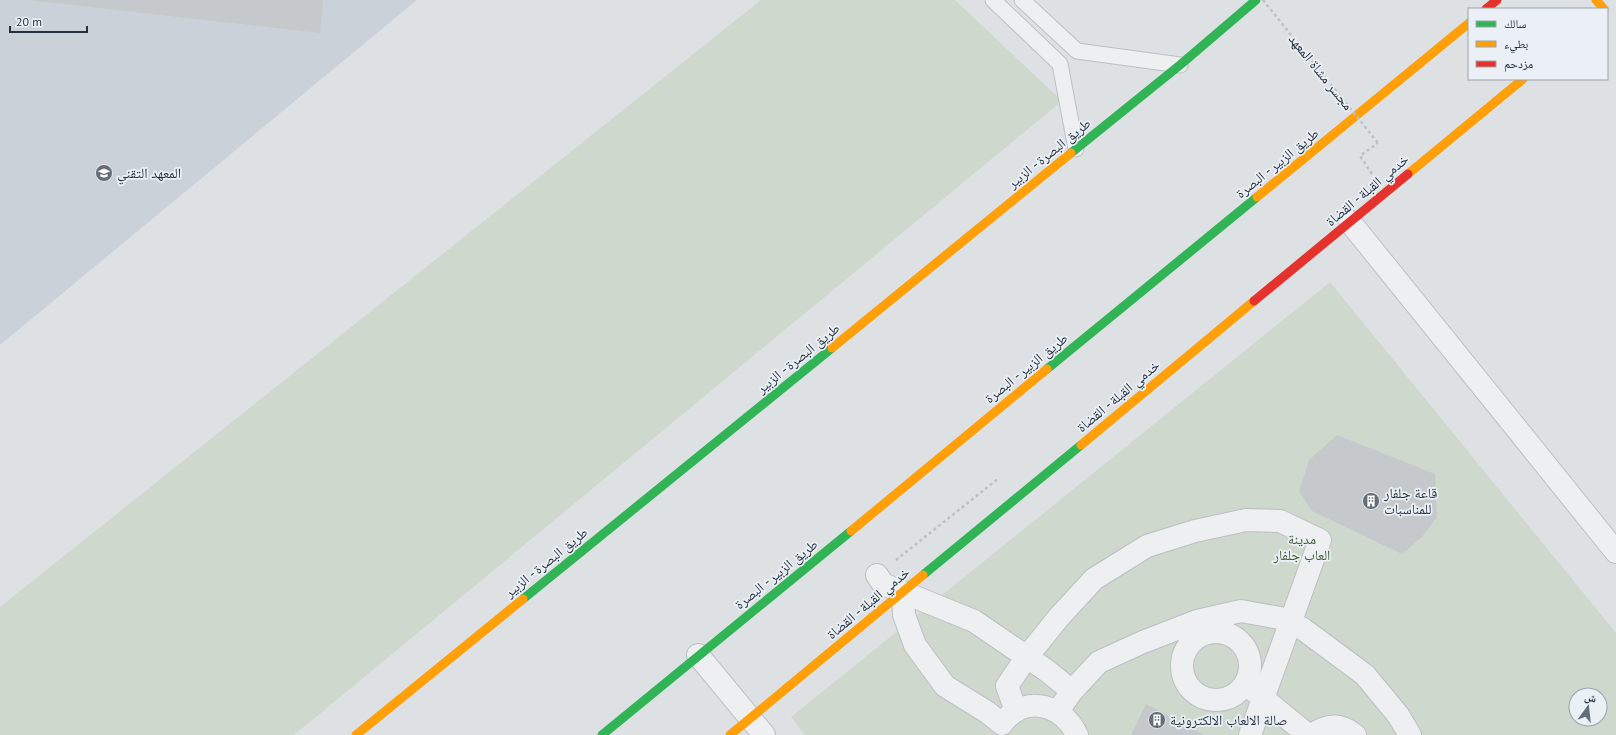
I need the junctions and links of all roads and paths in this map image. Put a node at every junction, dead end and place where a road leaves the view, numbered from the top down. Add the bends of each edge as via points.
1 (993, 0) edge
2 (1022, 0) edge
3 (1256, 0) edge
4 (1263, 0) edge
5 (1497, 0) edge
6 (1596, 0) edge
7 (1487, 8) edge
8 (1606, 8) edge
9 (1468, 24) edge
10 (1180, 65) junction
11 (1523, 80) edge
12 (1076, 150) junction
13 (1360, 156) dead end
14 (1350, 222) junction
15 (1616, 552) edge
16 (877, 575) dead end
17 (903, 592) junction
18 (1290, 624) junction
19 (698, 655) junction
20 (1026, 658) junction
21 (1246, 684) dead end
22 (1072, 691) junction
23 (1263, 699) junction
24 (1058, 711) junction
25 (750, 718) junction
26 (1005, 723) edge
27 (356, 735) edge
28 (602, 735) edge
29 (730, 735) edge
30 (764, 735) edge
31 (1077, 735) edge
32 (1250, 735) edge
33 (1309, 735) edge
34 (1356, 735) edge
35 (1410, 735) edge

1 - 12 lane via 1060,64
2 - 10 lane via 1077,51
3 - 10 main road, طريق البصرة - الزبير
4 - 13 path, مجسر مشاة المعهد, bridge via 1378,143
5 - 7 main road
6 - 8 main road
9 - 19 main road, طريق الزبير - البصرة
10 - 12 main road, طريق البصرة - الزبير
11 - 14 main road, خدمي القبلة - القضاة
12 - 27 main road, طريق البصرة - الزبير
14 - 15 street
14 - 17 main road, خدمي القبلة - القضاة
16 - 17 street via 883,584
17 - 20 street via 974,621
17 - 25 main road, خدمي القبلة - القضاة
17 - 26 street via 904,615 915,645 945,686
18 - 20 street via 1320,540 1280,521 1246,520 1195,531 1147,546 1094,579
18 - 22 street via 1280,618 1241,611 1197,621 1099,662
18 - 23 street
18 - 35 street via 1303,630 1365,675 1398,715
19 - 25 street
19 - 28 main road, طريق الزبير - البصرة
20 - 22 street
20 - 26 street via 1007,686
21 - 23 street
22 - 24 street
23 - 32 street
23 - 33 street
24 - 26 street via 1044,706 1030,706
24 - 31 street via 1070,721
25 - 29 main road, خدمي القبلة - القضاة
25 - 30 street
33 - 34 street via 1322,728 1340,726

